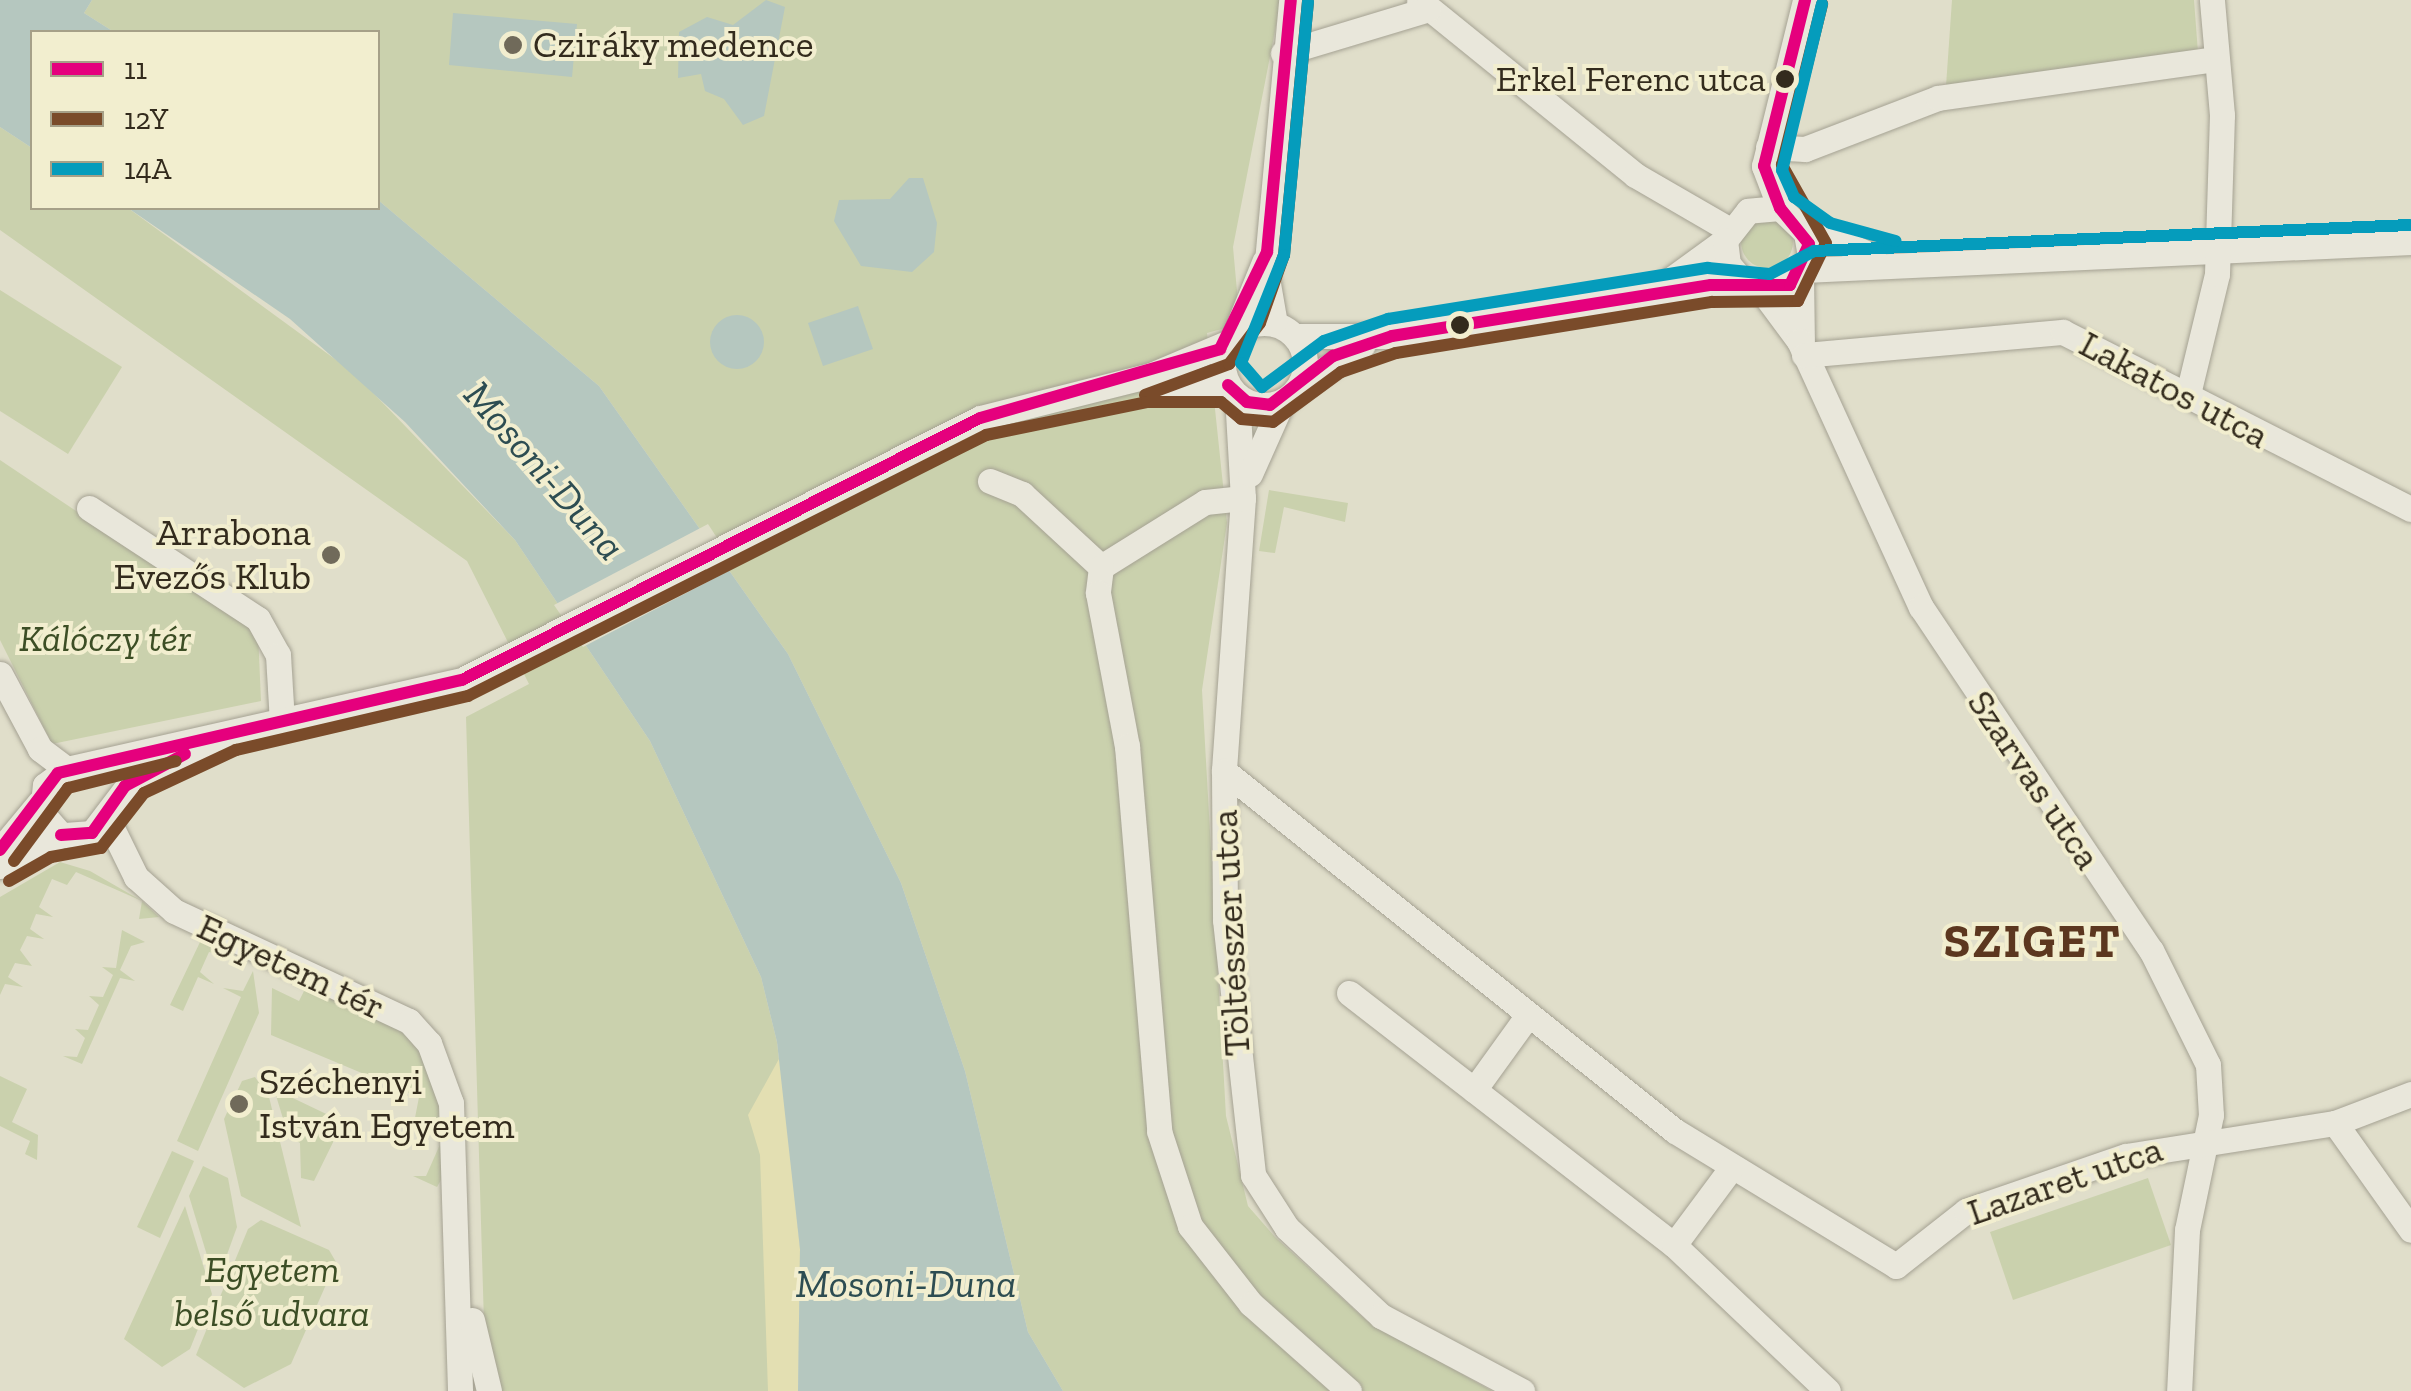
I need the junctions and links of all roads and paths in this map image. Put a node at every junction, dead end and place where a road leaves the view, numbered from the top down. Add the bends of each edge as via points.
1 (1291, 0) edge
2 (1804, 0) edge
3 (2212, 0) edge
4 (1424, 4) edge
5 (1283, 54) junction
6 (2216, 59) junction
7 (1768, 147) junction
8 (1790, 216) junction
9 (1728, 235) junction
10 (2411, 242) edge
11 (2218, 246) junction
12 (1268, 252) junction
13 (1933, 261) junction
14 (1803, 273) junction
15 (1756, 289) junction
16 (1631, 298) junction
17 (1285, 330) junction
18 (1392, 336) junction
19 (1231, 339) junction
20 (1804, 355) junction
21 (1113, 386) junction
22 (1232, 390) junction
23 (1291, 393) junction
24 (2188, 394) junction
25 (990, 481) dead end
26 (1243, 498) junction
27 (89, 508) dead end
28 (2411, 508) edge
29 (1101, 567) junction
30 (0, 674) edge
31 (282, 722) junction
32 (230, 733) junction
33 (73, 769) junction
34 (1224, 772) junction
35 (40, 802) junction
36 (108, 812) junction
37 (66, 836) junction
38 (0, 850) edge
39 (0, 866) edge
40 (151, 892) junction
41 (1349, 993) dead end
42 (1528, 1015) junction
43 (1474, 1090) junction
44 (2411, 1094) edge
45 (2335, 1124) junction
46 (2205, 1146) junction
47 (1732, 1168) junction
48 (2411, 1230) edge
49 (1674, 1245) junction
50 (458, 1277) junction
51 (460, 1391) edge
52 (489, 1391) edge
53 (1349, 1391) edge
54 (1522, 1391) edge
55 (1828, 1391) edge
56 (2178, 1391) edge

1 - 5 street
2 - 7 street
3 - 6 street
4 - 5 street
4 - 9 street via 1636,175
5 - 12 street
6 - 7 street via 1938,98 1805,150
6 - 11 street
7 - 8 street via 1764,172
8 - 9 street via 1760,206
8 - 13 street via 1866,256
8 - 14 street via 1810,244
9 - 15 street via 1728,264
9 - 16 street via 1683,276
10 - 11 street
11 - 13 street
11 - 24 street via 2210,331
12 - 17 street
12 - 19 street
13 - 14 street
14 - 15 street
14 - 20 street, Szarvas utca
15 - 16 street
15 - 20 street, Szarvas utca
16 - 18 street
17 - 18 street
17 - 19 street
17 - 23 street via 1306,359
18 - 23 street via 1333,356
19 - 21 street
19 - 22 street
20 - 24 street, Lakatos utca via 2063,332
20 - 46 street, Szarvas utca via 1922,607 2185,1005 2208,1065
21 - 22 street
21 - 31 street via 980,418 462,680
22 - 23 street
22 - 26 street
23 - 26 street
24 - 28 street, Lakatos utca
25 - 29 street via 1022,494
26 - 29 street via 1204,502
26 - 34 street, Töltésszer utca
27 - 31 street via 258,619 278,655
29 - 53 street via 1170,1181 1190,1226 1251,1304
30 - 33 street via 40,749
31 - 32 street
32 - 33 street
32 - 36 street via 133,779
33 - 35 street via 50,778
33 - 36 street via 105,786
34 - 42 street, Lazaret utca
34 - 54 street, Töltésszer utca via 1228,957 1244,1124 1262,1196 1381,1316
35 - 37 street
35 - 38 street
36 - 37 street
36 - 40 street, Egyetem tér
37 - 39 street
37 - 40 street, Egyetem tér
40 - 50 street, Egyetem tér via 198,925 409,1022 429,1043 451,1102
41 - 43 street
42 - 43 street
42 - 47 street, Lazaret utca
43 - 49 street
44 - 45 street, Lazaret utca
45 - 46 street, Lazaret utca
45 - 48 street
46 - 47 street, Lazaret utca via 2176,1142 1966,1211 1901,1264
46 - 56 street, Szarvas utca via 2187,1230
47 - 49 street
49 - 55 street
50 - 51 street
50 - 52 street

